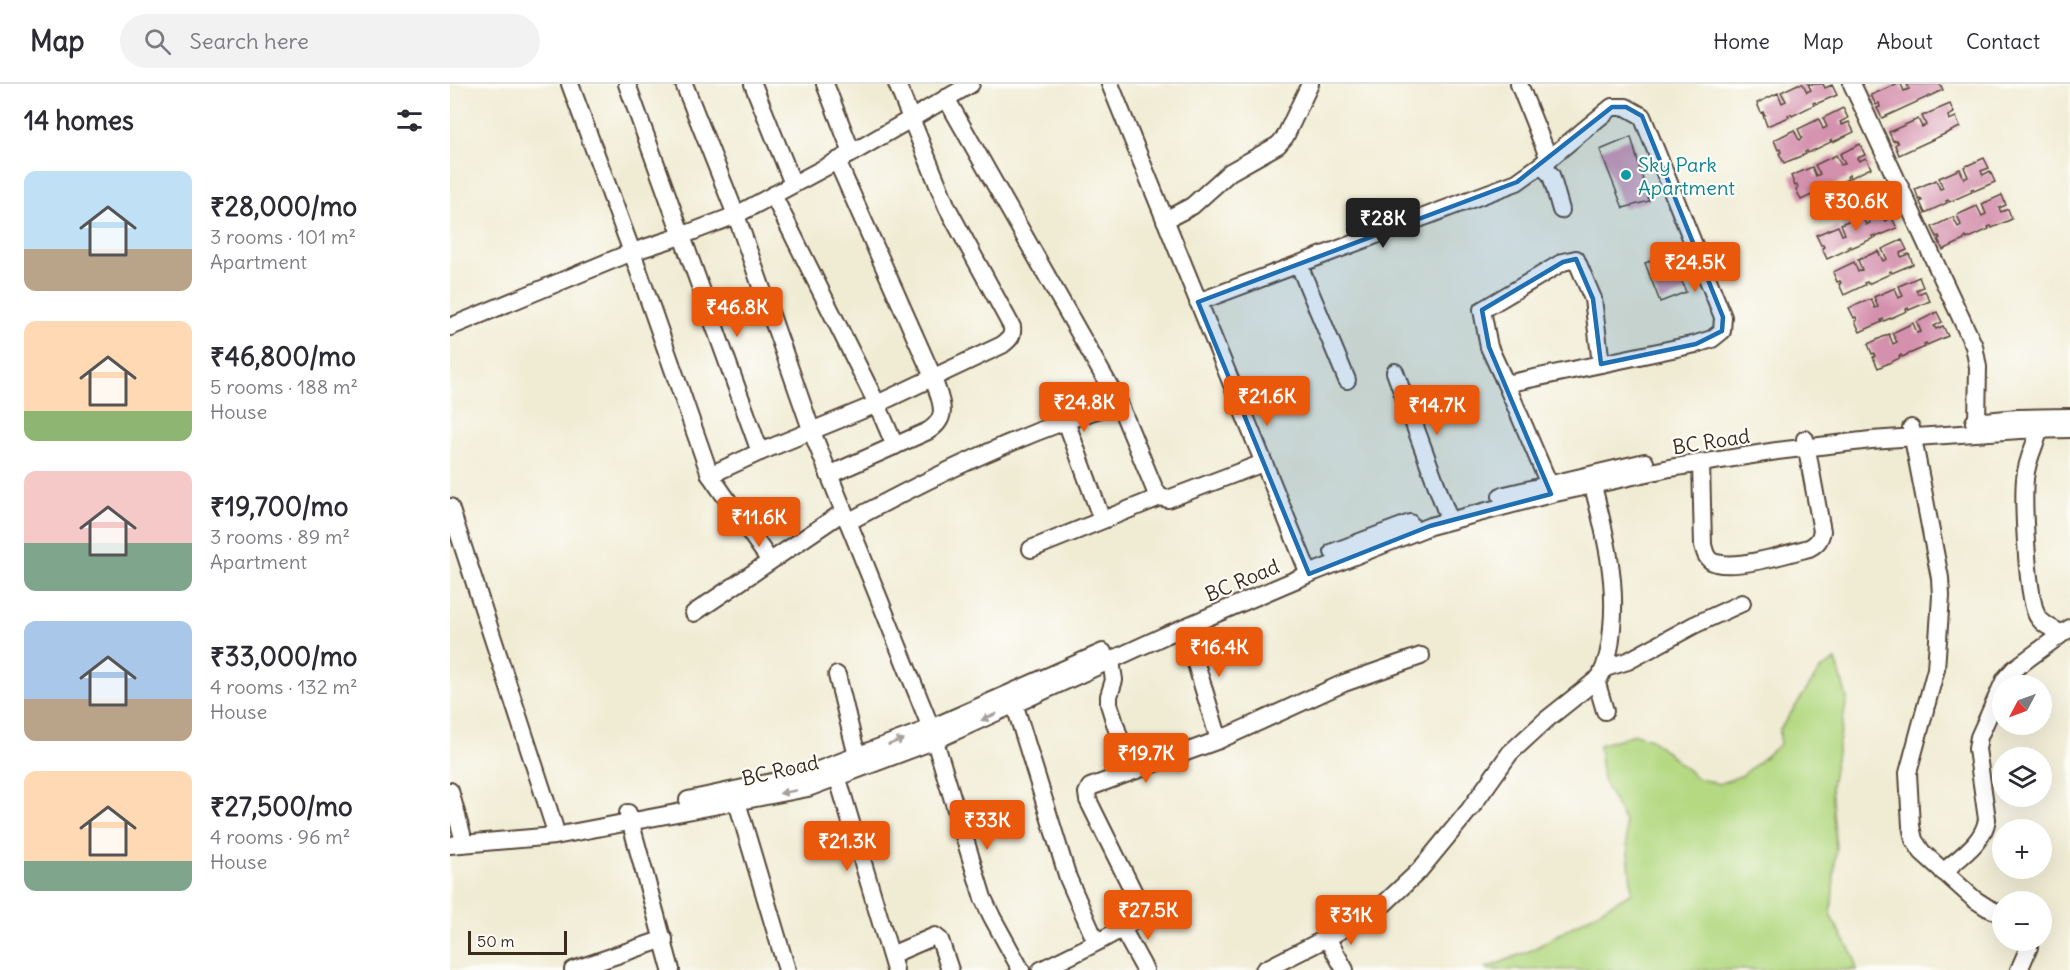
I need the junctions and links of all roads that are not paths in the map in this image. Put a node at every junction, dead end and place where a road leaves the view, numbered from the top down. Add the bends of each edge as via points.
1 (570, 84) edge
2 (627, 84) edge
3 (684, 84) edge
4 (753, 84) edge
5 (825, 84) edge
6 (897, 84) edge
7 (971, 84) edge
8 (1110, 84) edge
9 (1310, 84) edge
10 (1519, 84) edge
11 (1852, 84) edge
12 (946, 98) junction
13 (911, 118) junction
14 (845, 157) junction
15 (1549, 159) junction
16 (793, 184) junction
17 (773, 195) junction
18 (1561, 210) dead end
19 (736, 216) junction
20 (1165, 220) junction
21 (681, 236) junction
22 (632, 252) junction
23 (1299, 265) junction
24 (1198, 302) junction
25 (450, 327) edge
26 (1601, 364) junction
27 (1395, 372) dead end
28 (933, 377) junction
29 (1347, 380) dead end
30 (1506, 384) junction
31 (1119, 403) junction
32 (877, 404) junction
33 (2070, 417) edge
34 (1066, 421) junction
35 (1977, 422) junction
36 (2040, 429) junction
37 (2070, 429) edge
38 (812, 432) junction
39 (1912, 433) junction
40 (1805, 443) junction
41 (895, 446) junction
42 (760, 452) junction
43 (1263, 463) junction
44 (1701, 463) junction
45 (711, 475) junction
46 (829, 475) junction
47 (1593, 486) junction
48 (1550, 489) junction
49 (1160, 497) junction
50 (450, 507) edge
51 (1446, 512) junction
52 (845, 517) junction
53 (1102, 520) junction
54 (1031, 549) dead end
55 (770, 561) junction
56 (1307, 569) junction
57 (1742, 603) dead end
58 (693, 613) dead end
59 (1185, 627) junction
60 (2065, 631) edge
61 (1421, 656) dead end
62 (1111, 661) junction
63 (1600, 674) junction
64 (837, 675) dead end
65 (1015, 706) junction
66 (1605, 711) dead end
67 (934, 734) junction
68 (1219, 740) junction
69 (857, 756) junction
70 (835, 771) junction
71 (1130, 772) junction
72 (450, 791) edge
73 (737, 802) junction
74 (629, 817) junction
75 (554, 826) junction
76 (456, 839) edge
77 (1943, 872) junction
78 (1992, 910) edge
79 (1122, 928) junction
80 (1327, 938) junction
81 (664, 939) junction
82 (1096, 942) junction
83 (2027, 951) edge
84 (894, 959) edge
85 (573, 970) edge
86 (671, 970) edge
87 (787, 970) edge
88 (903, 970) edge
89 (950, 970) edge
90 (1022, 970) edge
91 (1041, 970) edge
92 (1145, 970) edge
93 (1264, 970) edge
94 (1345, 970) edge
95 (2019, 970) edge

1 - 22 street
2 - 21 street
3 - 19 street
4 - 16 street
5 - 14 street
6 - 13 street
7 - 12 street
8 - 20 street
9 - 20 street via 1278,145 1230,172 1192,206
10 - 15 street
11 - 35 street via 1974,345 1978,367
12 - 13 street
12 - 31 street
13 - 14 street
13 - 28 street via 947,207 1013,333 1002,345
14 - 16 street
14 - 28 street
15 - 18 street via 1544,168 1551,176
15 - 23 street via 1516,182
15 - 26 street via 1612,107 1626,107 1642,116 1724,317 1722,331 1712,339
16 - 17 street
17 - 19 street
17 - 32 street
19 - 21 street
19 - 38 street
20 - 24 street
21 - 22 street
21 - 42 street
22 - 25 street
22 - 45 street
23 - 24 street
23 - 29 street
24 - 43 street
26 - 30 street
26 - 30 street via 1593,299 1576,258 1482,310 1490,347
27 - 51 street
28 - 32 street
28 - 41 street via 943,412 941,420 928,431
30 - 48 street
31 - 34 street
31 - 49 street
32 - 38 street
32 - 41 street
33 - 35 street, BC Road
34 - 52 street via 1005,444
34 - 53 street
35 - 39 street, BC Road
36 - 37 street, BC Road
36 - 39 street, BC Road
36 - 60 street via 2025,478 2025,535 2032,598 2037,617 2046,625
38 - 42 street
38 - 46 street
39 - 40 street, BC Road via 1870,430
39 - 77 street via 1941,596 1936,669 1908,773 1911,826 1922,852
40 - 44 street, BC Road
40 - 44 street via 1822,531 1820,539 1809,548 1752,562 1717,563 1708,559 1703,545
40 - 48 street, BC Road via 1666,458
41 - 46 street
42 - 45 street
43 - 49 street via 1168,499
43 - 56 street
44 - 47 street, BC Road
45 - 55 street
46 - 52 street
47 - 48 street, BC Road
47 - 63 street via 1608,544 1614,589 1611,642
48 - 51 street, BC Road via 1527,488
48 - 56 street, BC Road
49 - 53 street
50 - 75 street
51 - 56 street, BC Road via 1375,535
52 - 55 street
52 - 67 street
53 - 54 street
55 - 58 street
56 - 59 street, BC Road
56 - 67 street, BC Road
57 - 63 street
59 - 62 street, BC Road
59 - 68 street
60 - 77 street via 2005,679 1977,749 1986,829
61 - 68 street via 1344,682
62 - 65 street, BC Road
62 - 71 street via 1114,680 1109,704
63 - 66 street
63 - 80 street via 1510,753 1414,876 1375,911
64 - 69 street
65 -> 67 street, BC Road
65 - 82 street via 1065,868
69 -> 67 street, BC Road
67 - 70 street, BC Road
67 - 90 street via 983,898
68 - 71 street
69 - 70 street, BC Road
70 -> 73 street, BC Road via 808,788
70 - 74 street, BC Road
70 - 84 street
71 - 79 street via 1096,784 1087,793 1141,909 1136,920
72 - 76 street
73 - 74 street, BC Road
73 - 87 street
74 - 75 street, BC Road
74 - 76 street, BC Road via 555,836
74 - 81 street
75 - 76 street, BC Road
77 - 78 street
79 - 82 street
79 - 92 street
80 - 93 street
80 - 94 street
81 - 85 street
81 - 86 street
82 - 91 street
83 - 95 street
84 - 88 street
84 - 89 street via 935,936

